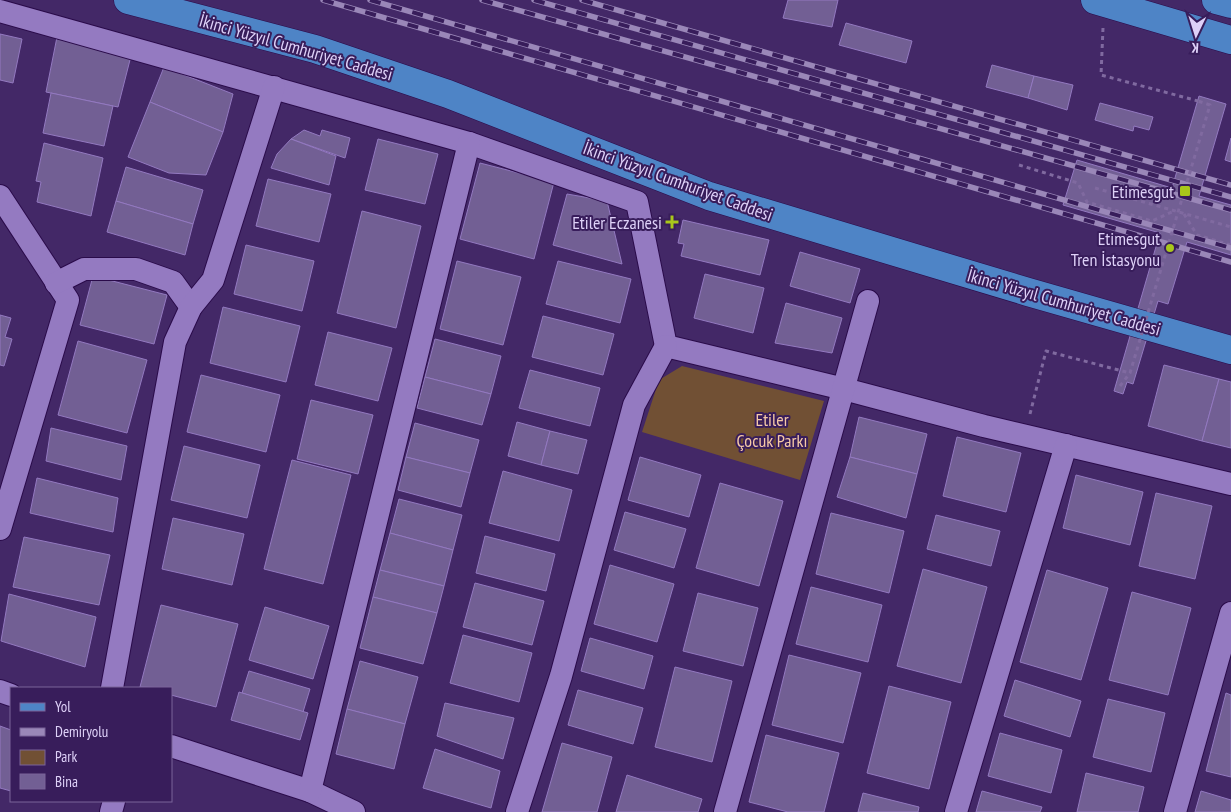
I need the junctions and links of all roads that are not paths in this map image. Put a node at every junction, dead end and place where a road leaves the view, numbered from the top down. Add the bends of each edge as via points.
1 (128, 0) edge
2 (1216, 0) edge
3 (1100, 1) edge
4 (1231, 4) edge
5 (0, 11) edge
6 (1231, 40) edge
7 (274, 87) junction
8 (469, 143) junction
9 (0, 196) edge
10 (56, 283) junction
11 (868, 301) dead end
12 (191, 307) junction
13 (666, 346) junction
14 (1231, 350) edge
15 (844, 389) junction
16 (1066, 445) junction
17 (1231, 484) edge
18 (0, 529) edge
19 (1231, 613) edge
20 (112, 687) edge
21 (172, 746) edge
22 (310, 792) junction
23 (353, 812) edge
24 (517, 812) edge
25 (725, 812) edge
26 (956, 812) edge
27 (1175, 812) edge

1 - 14 main road, İkinci Yüzyıl Cumhuriyet Caddesi via 315,49 439,91 709,196
2 - 4 main road
3 - 6 main road
5 - 7 street
7 - 8 street
7 - 12 street via 213,280
8 - 13 street via 636,202
8 - 22 street
9 - 10 street
10 - 12 street via 84,269 136,269 173,282
10 - 18 street via 68,300
11 - 15 street
12 - 20 street via 175,342
13 - 15 street
13 - 24 street via 634,405 562,676
15 - 16 street
15 - 25 street
16 - 17 street
16 - 26 street
19 - 27 street
21 - 22 street
22 - 23 street

